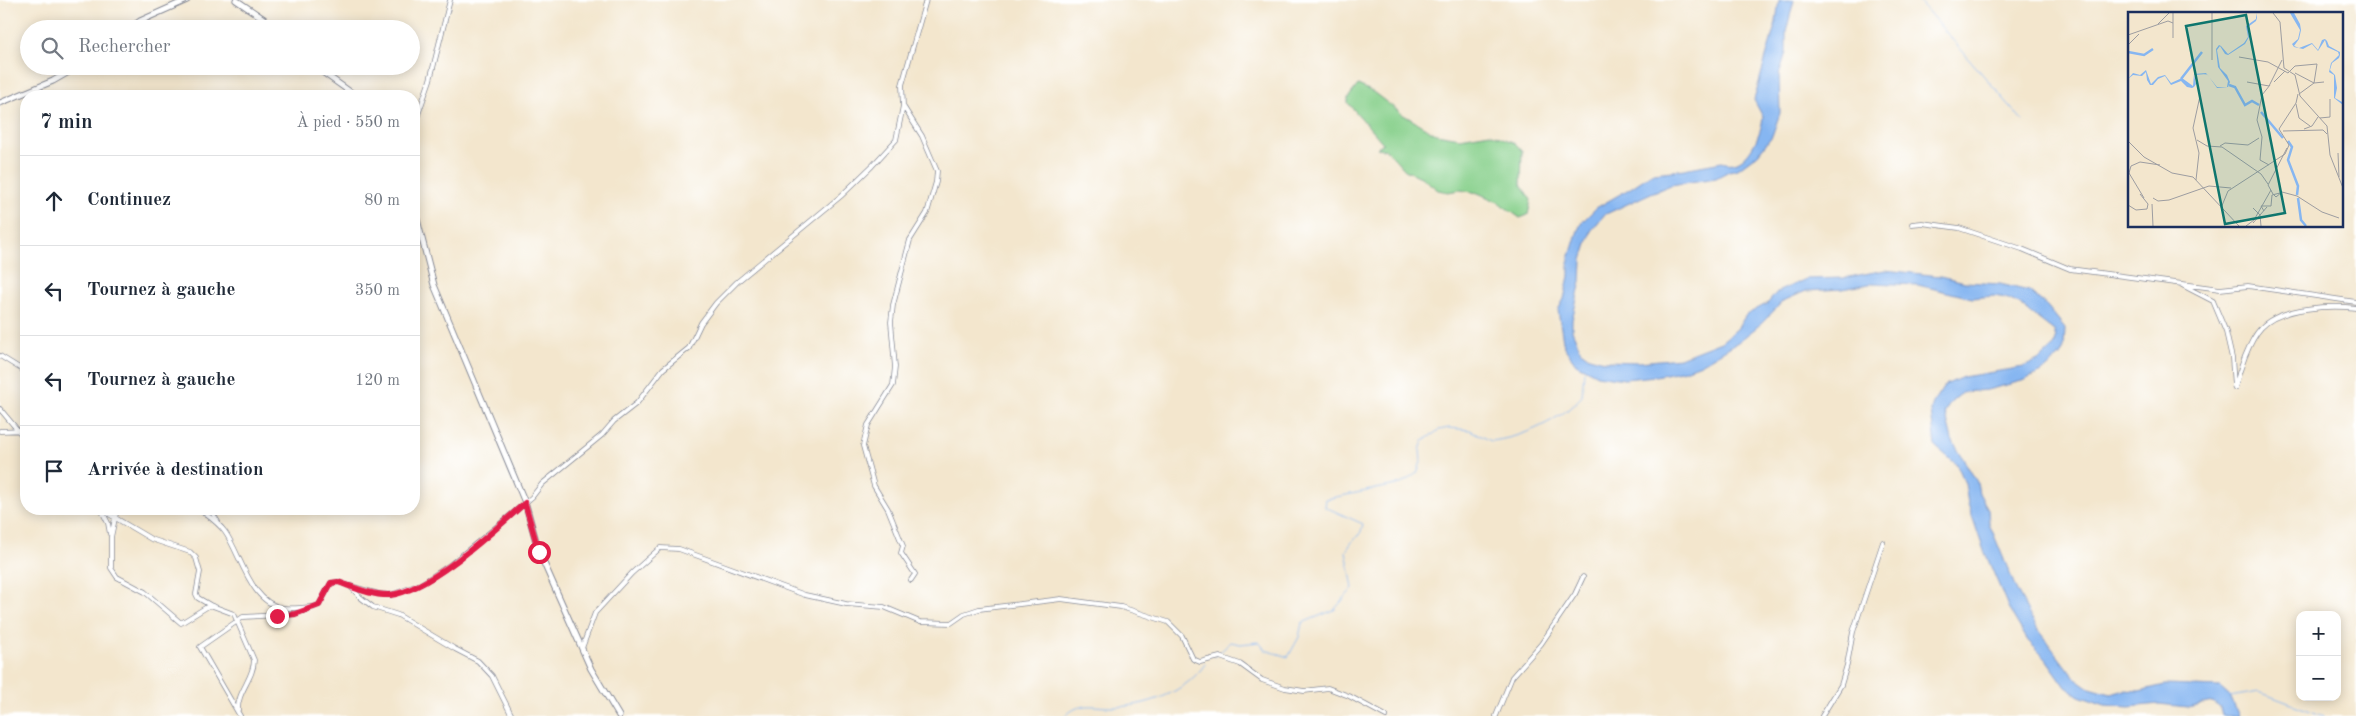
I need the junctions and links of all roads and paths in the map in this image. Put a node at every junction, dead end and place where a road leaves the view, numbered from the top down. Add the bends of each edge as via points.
1 (187, 0) edge
2 (236, 0) edge
3 (450, 0) edge
4 (926, 0) edge
5 (142, 20) edge
6 (265, 20) edge
7 (63, 75) edge
8 (327, 75) edge
9 (31, 90) edge
10 (348, 90) edge
11 (20, 95) edge
12 (0, 103) edge
13 (903, 106) junction
14 (420, 109) edge
15 (1912, 224) dead end
16 (420, 231) edge
17 (2178, 283) junction
18 (2356, 302) edge
19 (2356, 308) edge
20 (0, 356) edge
21 (20, 368) edge
22 (0, 409) edge
23 (17, 429) junction
24 (20, 429) edge
25 (0, 431) edge
26 (20, 433) edge
27 (525, 503) junction
28 (104, 515) edge
29 (110, 515) edge
30 (116, 515) edge
31 (207, 515) edge
32 (213, 515) edge
33 (116, 519) junction
34 (218, 523) junction
35 (111, 537) junction
36 (1883, 542) dead end
37 (1583, 577) dead end
38 (911, 580) dead end
39 (350, 586) junction
40 (210, 605) junction
41 (313, 607) junction
42 (237, 621) junction
43 (582, 648) junction
44 (238, 710) junction
45 (240, 716) edge
46 (512, 716) edge
47 (619, 716) edge
48 (1386, 716) edge
49 (1496, 716) edge
50 (1822, 716) edge

1 - 5 street
2 - 6 street
3 - 14 street
4 - 13 street via 902,85
7 - 9 street
8 - 10 street
11 - 12 street
13 - 27 street via 896,140 872,166 841,196 737,282 716,303 688,348 663,369 637,403 542,484
13 - 38 street via 922,136 937,171 936,182 928,213 910,240 893,305 893,385 868,425 863,446 877,494 888,509 903,546 901,553 915,574
15 - 17 street via 1959,228 2070,269
16 - 27 street via 434,285
17 - 18 street via 2220,289 2248,286
17 - 19 street via 2213,300 2226,332 2235,388 2249,350 2262,327 2302,309
20 - 21 street
22 - 23 street
23 - 24 street
23 - 25 street
23 - 26 street
27 - 39 street via 451,564 420,584 391,595
27 - 43 street via 539,552
28 - 35 street
29 - 33 street
30 - 33 street
31 - 34 street
32 - 34 street
33 - 35 street
33 - 40 street via 152,539 190,552 196,558 200,572 196,594
34 - 41 street via 235,547 242,569 259,594 282,608
35 - 40 street via 111,568 117,577 145,592 181,623
36 - 50 street via 1853,632 1841,684
37 - 49 street via 1541,644 1512,677
39 - 41 street via 331,583 319,605
39 - 46 street via 373,607 398,615 478,661 492,676
40 - 42 street via 234,614
41 - 42 street via 295,614 252,615
42 - 44 street via 254,660
42 - 44 street via 200,648
43 - 47 street
43 - 48 street via 595,613 632,573 660,548 679,549 804,595 884,608 920,622 951,623 980,609 1061,599 1121,607 1168,622 1182,636 1193,659 1200,662 1220,657 1240,664 1262,680 1285,688 1304,691 1328,688
44 - 45 street

